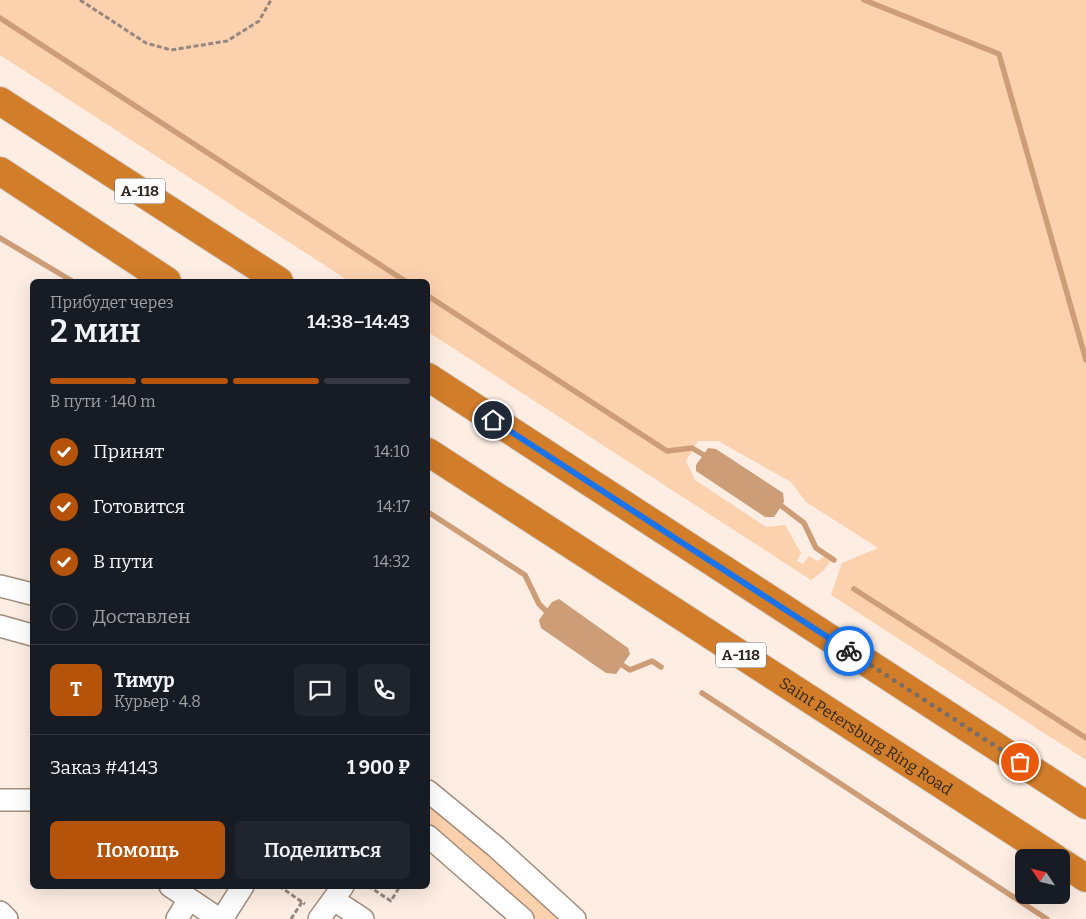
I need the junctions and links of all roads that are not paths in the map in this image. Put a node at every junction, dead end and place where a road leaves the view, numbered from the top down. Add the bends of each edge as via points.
1 (0, 101) edge
2 (0, 171) edge
3 (164, 279) edge
4 (276, 279) edge
5 (430, 378) edge
6 (430, 453) edge
7 (0, 586) edge
8 (30, 594) edge
9 (0, 626) edge
10 (30, 634) edge
11 (430, 793) edge
12 (0, 800) edge
13 (30, 800) edge
14 (1086, 805) edge
15 (430, 838) edge
16 (1041, 849) edge
17 (1070, 868) edge
18 (1086, 878) edge
19 (174, 889) edge
20 (241, 889) edge
21 (189, 899) junction
22 (330, 905) edge
23 (0, 912) edge
24 (7, 919) edge
25 (176, 919) edge
26 (220, 919) edge
27 (363, 919) edge
28 (523, 919) edge
29 (575, 919) edge

1 - 4 highway, А-118
2 - 3 highway
5 - 14 highway
6 - 16 highway, Saint Petersburg Ring Road / А-118
7 - 8 street
9 - 10 street
11 - 29 street
12 - 13 street
15 - 28 street
17 - 18 highway
19 - 21 street
20 - 26 street
21 - 25 street
21 - 26 street
22 - 27 street
23 - 24 street

